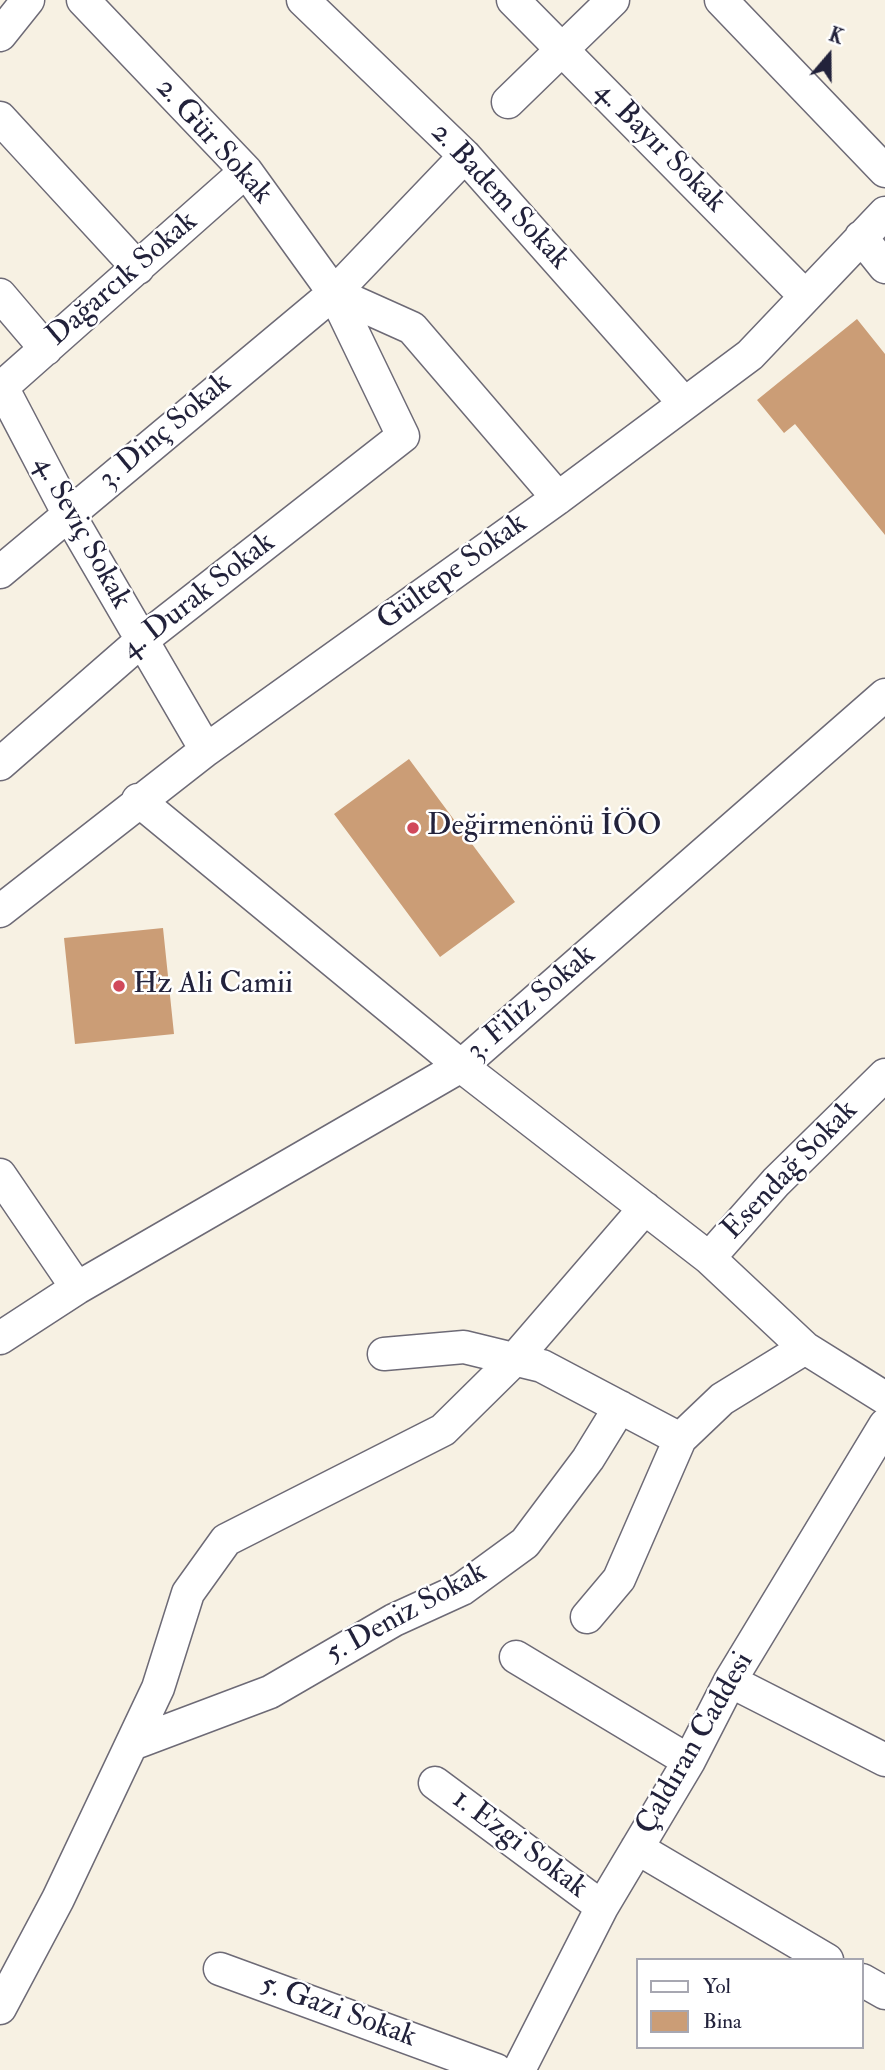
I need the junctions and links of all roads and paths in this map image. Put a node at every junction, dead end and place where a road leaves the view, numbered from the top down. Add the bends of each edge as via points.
1 (28, 0) edge
2 (83, 0) edge
3 (303, 0) edge
4 (513, 0) edge
5 (613, 0) edge
6 (721, 0) edge
7 (0, 35) edge
8 (561, 49) junction
9 (508, 102) dead end
10 (0, 118) edge
11 (465, 156) junction
12 (885, 171) edge
13 (246, 172) junction
14 (885, 214) edge
15 (861, 237) junction
16 (885, 267) edge
17 (138, 268) junction
18 (334, 293) junction
19 (0, 295) edge
20 (805, 296) junction
21 (46, 349) junction
22 (1, 388) edge
23 (684, 402) junction
24 (403, 436) joint
25 (558, 498) junction
26 (68, 513) junction
27 (0, 572) edge
28 (141, 641) junction
29 (880, 712) edge
30 (206, 750) junction
31 (0, 764) edge
32 (138, 800) junction
33 (0, 911) edge
34 (461, 1066) junction
35 (885, 1075) edge
36 (0, 1175) edge
37 (645, 1208) junction
38 (709, 1258) junction
39 (77, 1288) junction
40 (0, 1338) edge
41 (805, 1348) junction
42 (384, 1354) dead end
43 (513, 1361) junction
44 (885, 1398) edge
45 (620, 1406) junction
46 (885, 1425) edge
47 (680, 1438) junction
48 (587, 1617) dead end
49 (516, 1657) dead end
50 (730, 1681) junction
51 (132, 1744) junction
52 (885, 1760) edge
53 (689, 1761) junction
54 (435, 1783) dead end
55 (637, 1849) junction
56 (602, 1908) junction
57 (824, 1958) edge
58 (220, 1969) dead end
59 (864, 1981) edge
60 (885, 1993) edge
61 (0, 2008) edge
62 (496, 2070) edge
63 (519, 2070) edge

1 - 7 street
2 - 13 street, 2. Gür Sokak
3 - 11 street, 2. Badem Sokak
4 - 8 street, 4. Bayır Sokak
5 - 8 street
6 - 12 street
8 - 9 street
8 - 20 street, 4. Bayır Sokak
10 - 17 street
11 - 18 street, 3. Dinç Sokak
11 - 23 street, 2. Badem Sokak
13 - 17 street, Dağarcık Sokak
13 - 18 street, 2. Gür Sokak
14 - 15 street, Gültepe Sokak
15 - 16 street
15 - 20 street, Gültepe Sokak
17 - 21 street, Dağarcık Sokak
18 - 24 street, 2. Gür Sokak
18 - 25 street, 2. Gür Sokak via 412,328
18 - 26 street, 3. Dinç Sokak
19 - 21 street
20 - 23 street, Gültepe Sokak via 750,355
21 - 22 street, Dağarcık Sokak
22 - 26 street, 4. Seviç Sokak
23 - 25 street, Gültepe Sokak
24 - 28 street, 4. Durak Sokak
25 - 30 street, Gültepe Sokak
26 - 27 street, 3. Dinç Sokak
26 - 28 street, 4. Seviç Sokak
28 - 30 street, 4. Seviç Sokak
28 - 31 street, 4. Durak Sokak
29 - 34 street, 3. Filiz Sokak
30 - 32 street, Gültepe Sokak
32 - 33 street, Gültepe Sokak
32 - 34 street, 3. Filiz Sokak
34 - 37 street
34 - 39 street
35 - 38 street, Esendağ Sokak via 776,1182
36 - 39 street
37 - 38 street
37 - 43 street
38 - 41 street, Esendağ Sokak
39 - 40 street
41 - 44 street, Esendağ Sokak
41 - 47 street via 722,1399
42 - 43 street via 464,1347
43 - 45 street via 542,1366
43 - 51 street via 443,1430 226,1540 188,1593 158,1688
45 - 47 street
45 - 51 street, 5. Deniz Sokak via 588,1459 525,1543 462,1590 394,1620 270,1692
46 - 50 street, Çaldıran Caddesi
47 - 48 street via 619,1579
49 - 53 street
50 - 52 street
50 - 53 street, Çaldıran Caddesi
51 - 61 street
53 - 55 street, Çaldıran Caddesi
54 - 56 street, 1. Ezgi Sokak
55 - 56 street, Çaldıran Caddesi
55 - 57 street
56 - 63 street, Çaldıran Caddesi
58 - 62 street, 5. Gazi Sokak
59 - 60 street

